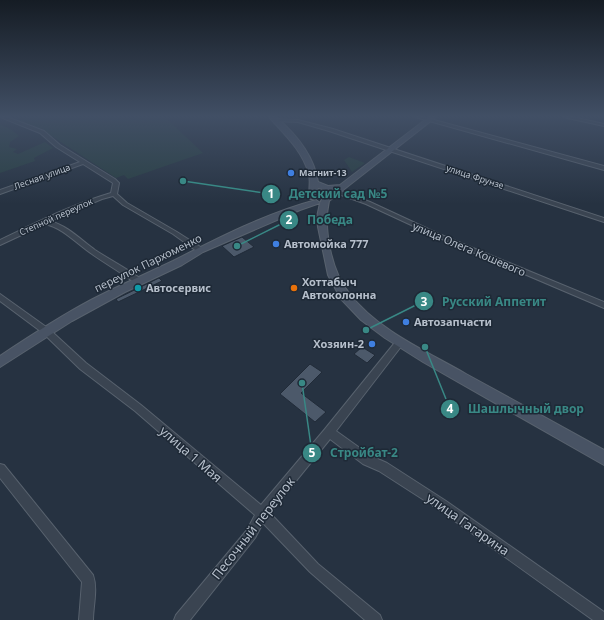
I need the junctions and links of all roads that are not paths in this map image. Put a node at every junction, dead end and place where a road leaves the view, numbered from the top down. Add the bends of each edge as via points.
1 (58, 146) edge
2 (299, 146) edge
3 (379, 146) edge
4 (393, 146) edge
5 (526, 146) edge
6 (389, 149) junction
7 (84, 162) junction
8 (604, 168) edge
9 (315, 181) junction
10 (339, 188) junction
11 (0, 192) edge
12 (114, 194) junction
13 (319, 199) junction
14 (604, 220) edge
15 (45, 222) junction
16 (0, 243) edge
17 (200, 250) junction
18 (138, 281) junction
19 (0, 297) edge
20 (604, 305) edge
21 (46, 331) junction
22 (400, 342) junction
23 (0, 362) edge
24 (329, 432) junction
25 (604, 458) edge
26 (0, 469) edge
27 (262, 513) junction
28 (86, 620) edge
29 (181, 620) edge
30 (375, 620) edge
31 (604, 620) edge

1 - 7 street
2 - 9 main road
3 - 6 street, улица Фрунзе
4 - 6 main road
5 - 8 street
6 - 10 main road
6 - 14 street, улица Фрунзе
7 - 11 street, Лесная улица
7 - 12 street via 116,183
9 - 10 main road via 327,188
9 - 13 main road
10 - 13 main road
10 - 20 street, улица Олега Кошевого via 437,235
12 - 15 street, Степной переулок
12 - 17 street via 125,204
13 - 17 main road, переулок Пархоменко
13 - 22 main road via 316,206 321,215 328,257 337,283 346,298 361,313
15 - 16 street, Степной переулок
15 - 18 street via 55,224
17 - 18 main road, переулок Пархоменко
18 - 21 main road, переулок Пархоменко
19 - 21 street, улица 1 Мая
21 - 23 main road, переулок Пархоменко
21 - 27 street, улица 1 Мая via 83,366 138,408
22 - 24 street, Песочный переулок
22 - 25 main road
24 - 27 street, Песочный переулок
24 - 31 street, улица Гагарина via 367,460 383,467 442,505
26 - 28 street via 88,580
27 - 29 street, Песочный переулок via 251,534
27 - 30 street, улица 1 Мая via 314,568

